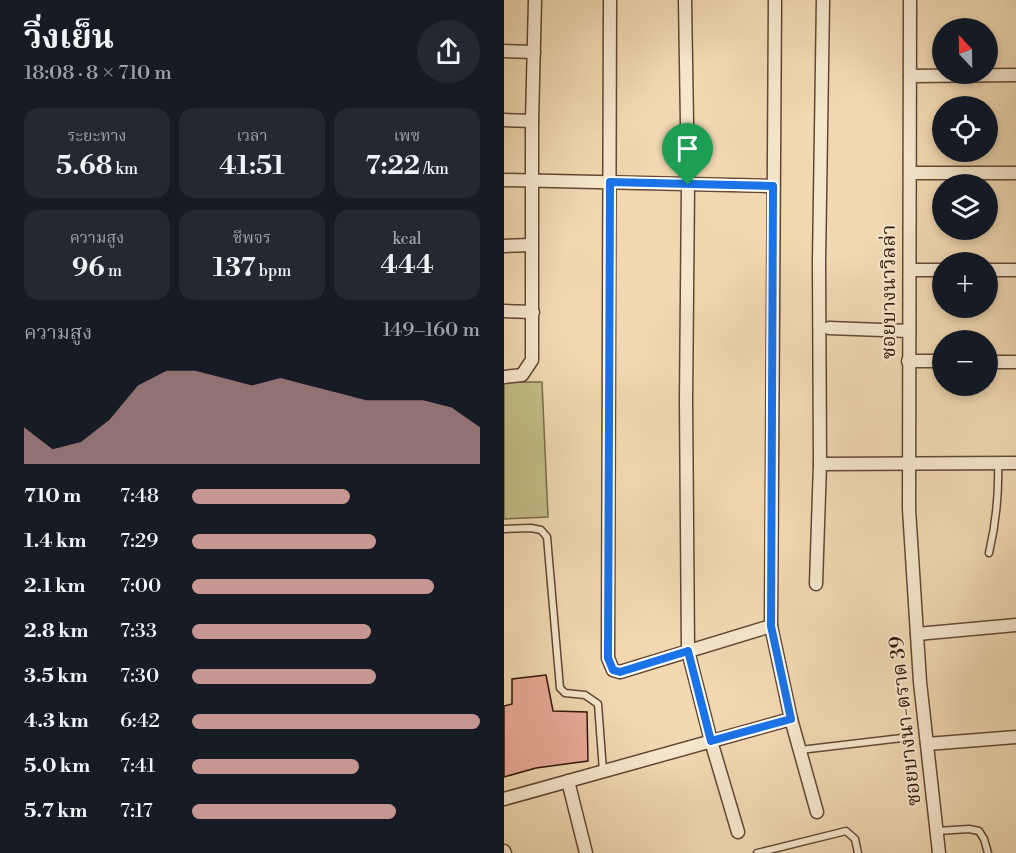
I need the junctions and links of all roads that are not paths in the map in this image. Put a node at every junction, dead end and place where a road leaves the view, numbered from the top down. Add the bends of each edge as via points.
1 (536, 0) edge
2 (610, 0) edge
3 (685, 0) edge
4 (775, 0) edge
5 (823, 0) edge
6 (910, 0) edge
7 (504, 51) edge
8 (534, 52) junction
9 (1016, 75) edge
10 (910, 76) junction
11 (504, 120) edge
12 (532, 121) junction
13 (910, 173) junction
14 (1016, 173) edge
15 (504, 180) edge
16 (532, 180) junction
17 (610, 182) junction
18 (688, 185) junction
19 (773, 186) junction
20 (531, 245) junction
21 (504, 246) edge
22 (909, 270) junction
23 (932, 270) edge
24 (998, 270) edge
25 (1016, 270) edge
26 (504, 311) edge
27 (533, 312) junction
28 (829, 327) dead end
29 (909, 331) junction
30 (908, 361) junction
31 (932, 361) edge
32 (998, 362) edge
33 (1016, 362) edge
34 (504, 378) edge
35 (998, 463) junction
36 (1016, 463) edge
37 (820, 464) junction
38 (908, 464) junction
39 (504, 529) edge
40 (989, 553) dead end
41 (816, 584) dead end
42 (914, 585) joint
43 (1016, 625) edge
44 (771, 626) junction
45 (917, 633) junction
46 (688, 651) junction
47 (791, 719) junction
48 (1016, 737) edge
49 (902, 738) dead end
50 (711, 741) junction
51 (927, 744) junction
52 (799, 750) junction
53 (603, 772) junction
54 (567, 781) junction
55 (504, 799) edge
56 (817, 812) dead end
57 (936, 831) junction
58 (738, 832) dead end
59 (586, 853) edge
60 (757, 853) edge
61 (858, 853) edge
62 (939, 853) edge
63 (988, 853) edge

1 - 8 street
2 - 17 street
3 - 18 street
4 - 19 street
5 - 37 street
6 - 10 street, ซอยบางนาวิลล่า
7 - 8 street
8 - 12 street
9 - 10 street
10 - 13 street, ซอยบางนาวิลล่า
11 - 12 street
12 - 16 street
13 - 14 street
13 - 22 street, ซอยบางนาวิลล่า
15 - 16 street
16 - 17 street
16 - 20 street
17 - 18 street
17 - 46 street via 608,658 613,670 620,672
18 - 19 street
18 - 46 street
19 - 44 street
20 - 21 street
20 - 27 street
22 - 23 street
22 - 29 street, ซอยบางนาวิลล่า
24 - 25 street
26 - 27 street
27 - 34 street via 532,360 522,375
28 - 29 street
29 - 30 street, ซอยบางนาวิลล่า
30 - 31 street
30 - 38 street, ซอยบางนาวิลล่า
32 - 33 street
35 - 36 street
35 - 38 street
35 - 40 lane via 996,519
37 - 38 street
37 - 41 street
38 - 42 street, ซอยบางนาวิลล่า
39 - 53 lane via 543,530 547,537 560,688 565,693 585,695 598,704
42 - 45 street, ซอยบางนา-ตราด 39
43 - 45 street
44 - 46 street
44 - 47 street
45 - 51 street, ซอยบางนา-ตราด 39
46 - 50 street
47 - 50 street
47 - 52 street
48 - 51 street
49 - 52 lane
50 - 53 street
50 - 58 street
51 - 57 street, ซอยบางนา-ตราด 39
52 - 56 street
53 - 54 street
54 - 55 street
54 - 59 street
57 - 62 street, ซอยบางนา-ตราด 39
57 - 63 lane via 980,831
60 - 61 lane via 846,831 855,839

